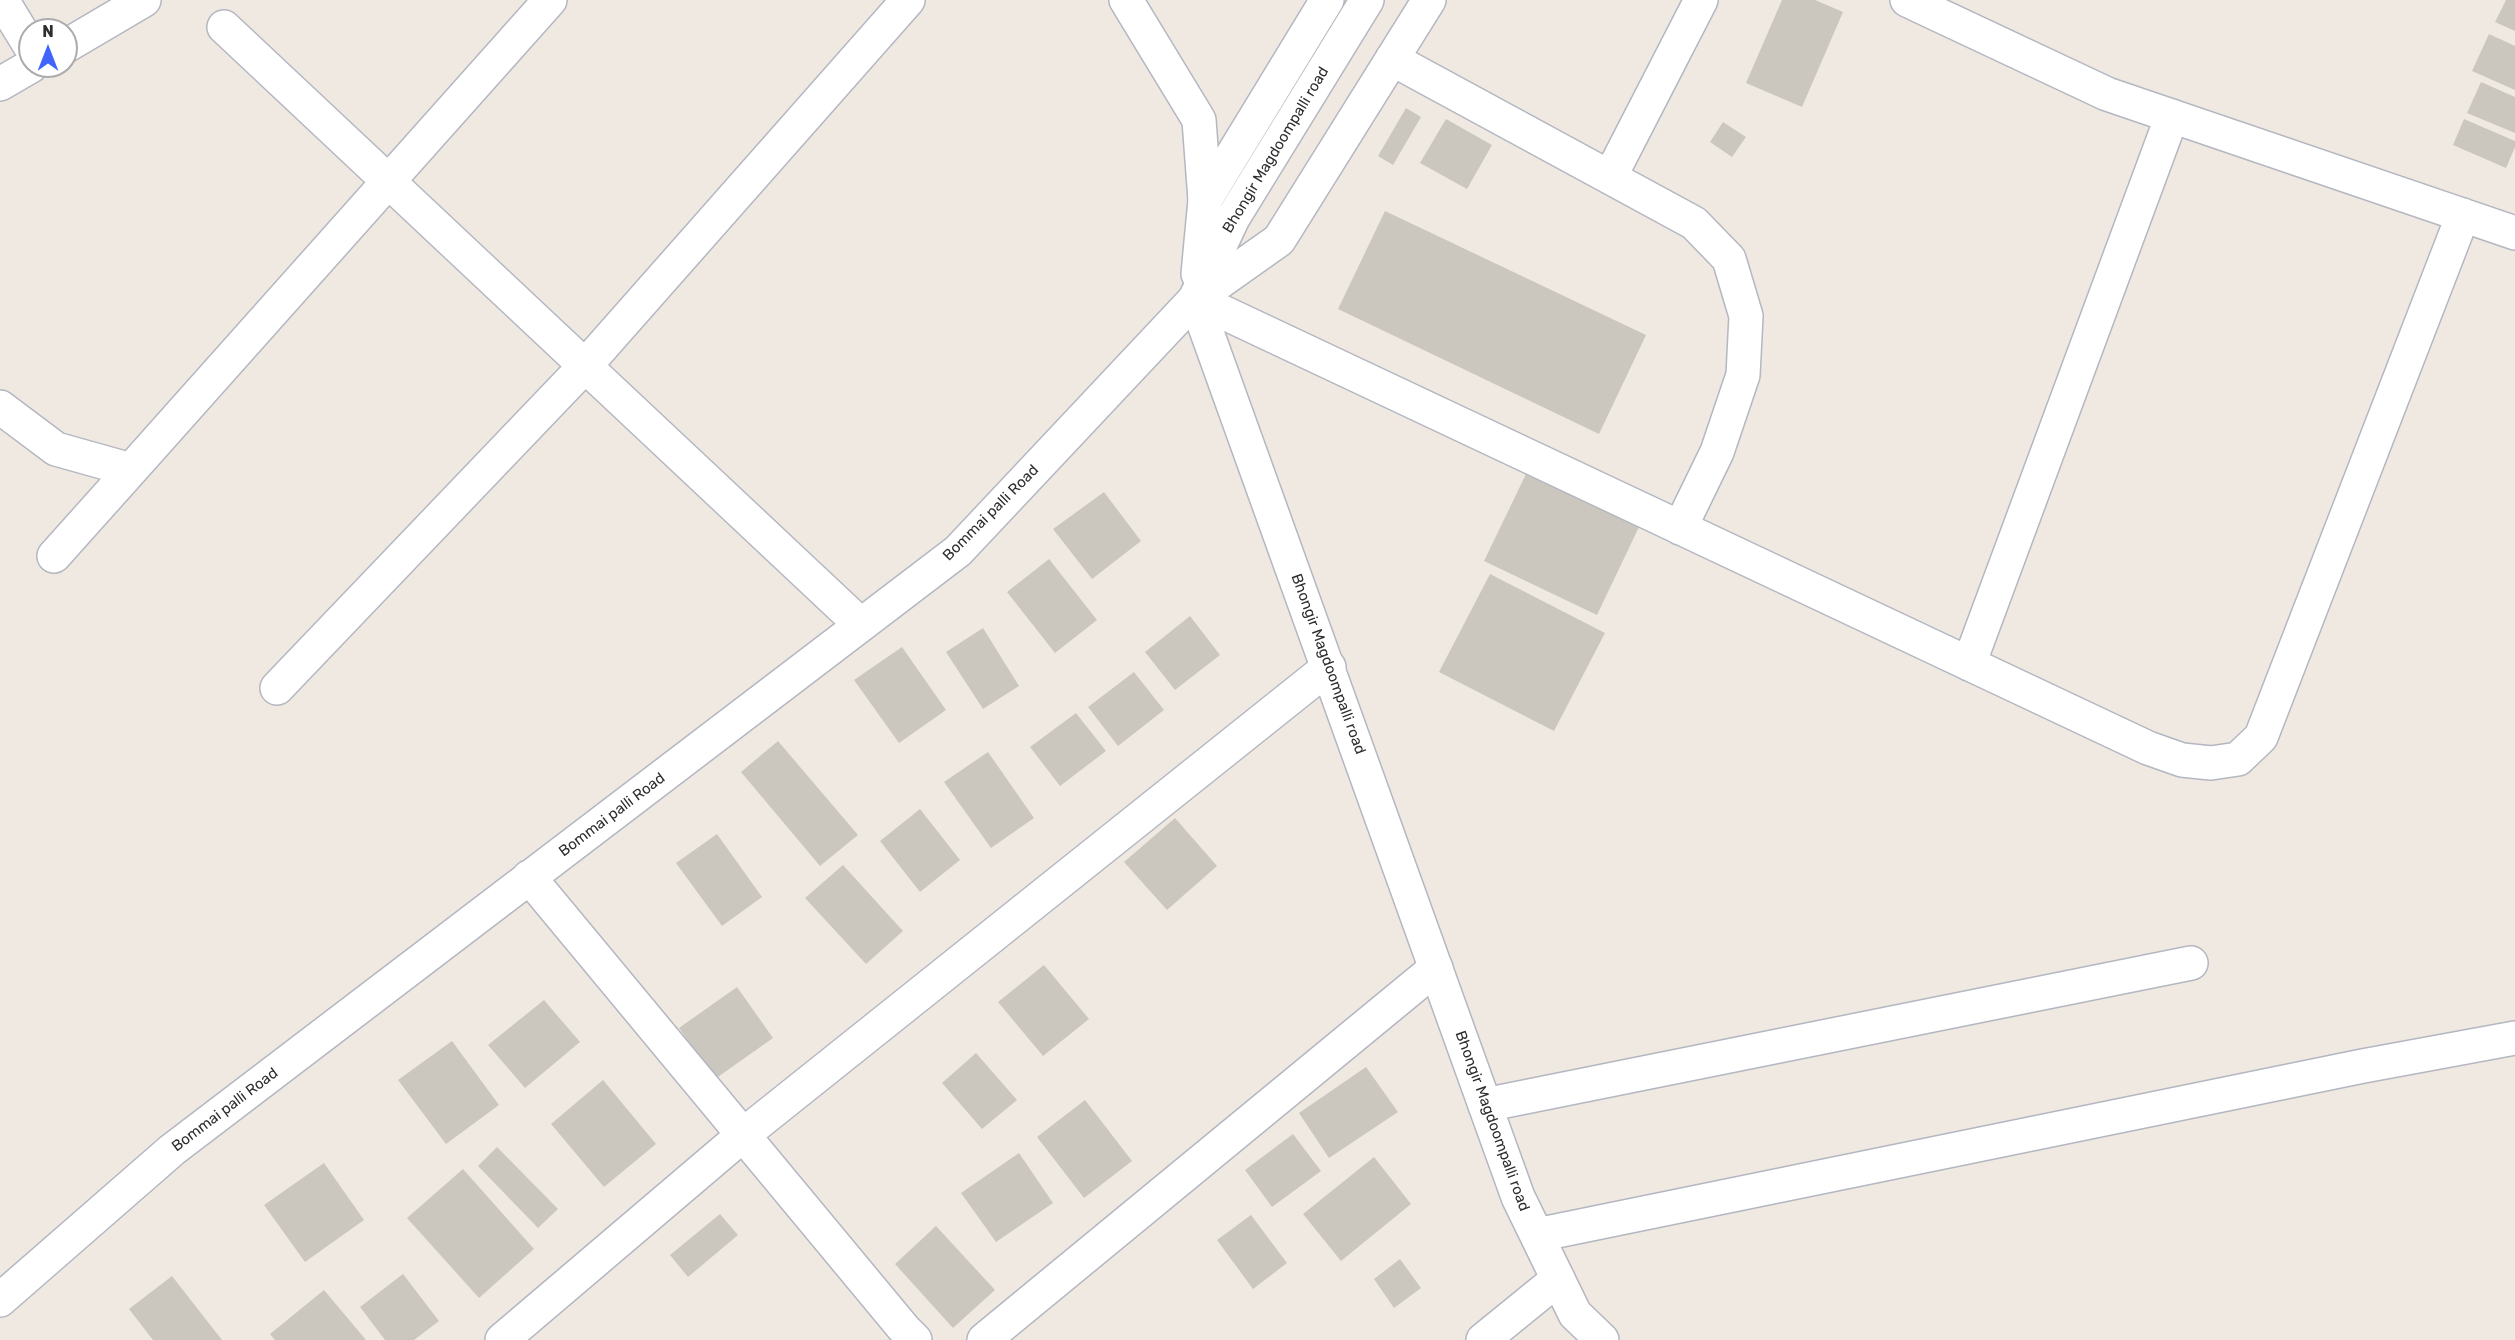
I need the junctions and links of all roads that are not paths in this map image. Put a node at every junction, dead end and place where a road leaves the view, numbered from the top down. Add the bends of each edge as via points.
1 (2, 0) edge
2 (144, 0) edge
3 (550, 0) edge
4 (908, 0) edge
5 (1126, 0) edge
6 (1327, 0) edge
7 (1367, 0) edge
8 (1428, 0) edge
9 (1701, 0) edge
10 (1907, 0) edge
11 (18, 26) edge
12 (224, 27) dead end
13 (78, 39) edge
14 (1392, 58) junction
15 (18, 74) edge
16 (0, 84) edge
17 (2172, 116) junction
18 (1610, 177) junction
19 (388, 180) junction
20 (1205, 200) junction
21 (2463, 215) junction
22 (2515, 232) edge
23 (1195, 299) junction
24 (585, 366) junction
25 (0, 407) edge
26 (131, 470) junction
27 (1680, 528) junction
28 (54, 556) dead end
29 (861, 625) junction
30 (1969, 664) junction
31 (1329, 667) junction
32 (277, 688) dead end
33 (529, 877) junction
34 (2192, 963) dead end
35 (1436, 968) junction
36 (2515, 1038) edge
37 (1485, 1105) junction
38 (743, 1135) junction
39 (1537, 1235) junction
40 (1558, 1279) junction
41 (0, 1300) edge
42 (502, 1340) edge
43 (915, 1340) edge
44 (984, 1340) edge
45 (1483, 1340) edge
46 (1602, 1340) edge

1 - 11 street
2 - 13 street
3 - 19 street
4 - 24 street
5 - 20 street via 1199,120
6 - 20 street
7 - 23 street, Bhongir Magdoompalli road via 1233,218
8 - 14 street
9 - 18 street
10 - 17 street via 2107,94
12 - 19 street
14 - 18 street
14 - 23 street via 1279,240
15 - 16 street
17 - 21 street
17 - 30 street
18 - 27 street via 1694,223 1708,237 1729,259 1746,316 1743,375 1717,452
19 - 24 street
19 - 26 street
20 - 23 street
21 - 22 street
21 - 30 street via 2261,737 2238,759 2211,763 2165,754
23 - 27 street
23 - 29 street, Bommai palli Road via 958,551
23 - 31 street, Bhongir Magdoompalli road
24 - 29 street
24 - 32 street
25 - 26 street via 56,449
26 - 28 street
27 - 30 street
29 - 33 street, Bommai palli Road
31 - 35 street, Bhongir Magdoompalli road
31 - 38 street
33 - 38 street
33 - 41 street, Bommai palli Road via 172,1150
34 - 37 street
35 - 37 street, Bhongir Magdoompalli road
35 - 44 street
36 - 39 street
37 - 39 street, Bhongir Magdoompalli road via 1518,1197
38 - 42 street
38 - 43 street
39 - 40 street, Bhongir Magdoompalli road
40 - 45 street
40 - 46 street, Bhongir Magdoompalli road via 1575,1314

